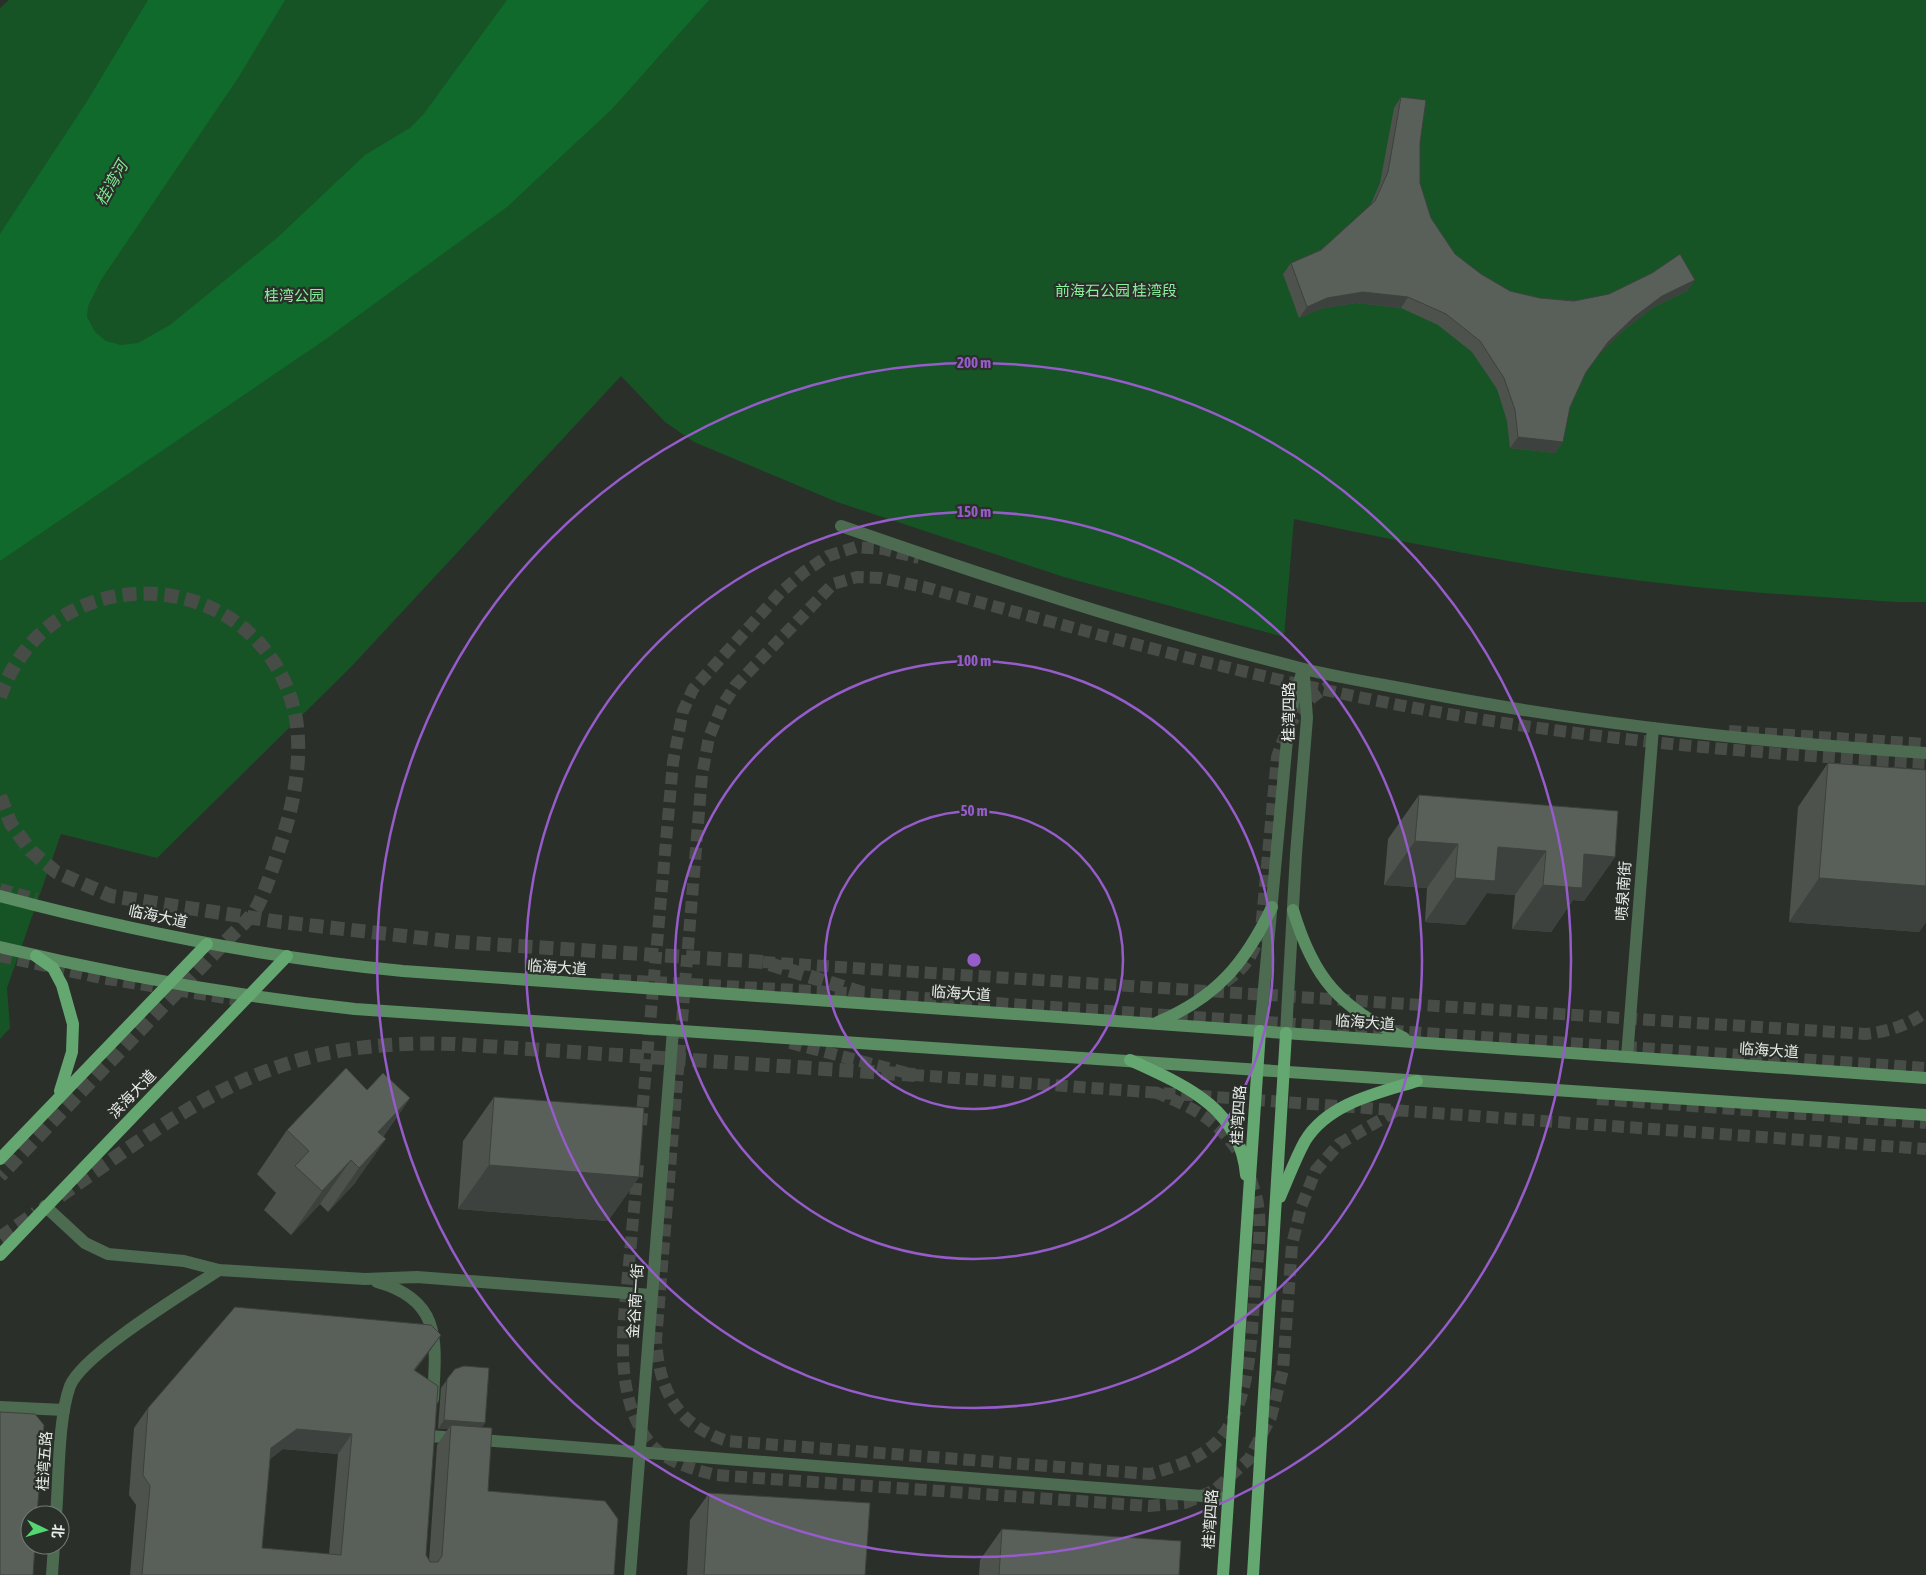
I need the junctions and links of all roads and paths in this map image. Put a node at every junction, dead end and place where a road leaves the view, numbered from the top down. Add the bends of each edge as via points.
1 (841, 526) dead end
2 (1303, 668) junction
3 (1653, 728) junction
4 (1926, 752) edge
5 (0, 896) edge
6 (1272, 907) junction
7 (1293, 910) junction
8 (207, 944) junction
9 (0, 947) edge
10 (36, 956) junction
11 (287, 956) junction
12 (170, 983) junction
13 (250, 996) junction
14 (1154, 1023) junction
15 (673, 1030) junction
16 (1260, 1031) junction
17 (1286, 1033) junction
18 (1411, 1041) junction
19 (1627, 1057) junction
20 (1130, 1060) junction
21 (1257, 1070) junction
22 (1284, 1072) junction
23 (1926, 1078) edge
24 (1417, 1081) junction
25 (56, 1100) junction
26 (1926, 1115) edge
27 (0, 1159) edge
28 (1248, 1199) junction
29 (45, 1206) junction
30 (1276, 1206) junction
31 (0, 1255) edge
32 (219, 1270) junction
33 (365, 1279) junction
34 (652, 1295) junction
35 (0, 1406) edge
36 (64, 1410) junction
37 (640, 1452) junction
38 (1228, 1498) junction
39 (57, 1505) edge
40 (53, 1555) edge
41 (52, 1575) edge
42 (630, 1575) edge
43 (1223, 1575) edge
44 (1253, 1575) edge

1 - 2 street via 999,581 1174,634
2 - 3 street via 1499,707
2 - 6 street, 桂湾四路 via 1289,718
2 - 7 street, 桂湾四路 via 1307,718
3 - 4 street via 1738,738
3 - 19 street, 喷泉南街
5 - 8 main road, 临海大道
6 - 14 main road via 1242,961 1223,981 1178,1014
6 - 16 street, 桂湾四路
7 - 17 street, 桂湾四路
7 - 18 main road via 1312,962 1330,988 1352,1009
8 - 11 main road, 临海大道
8 - 12 main road
9 - 10 main road
10 - 12 main road
10 - 25 main road via 52,968 62,985 73,1024 72,1052
11 - 13 main road, 滨海大道
11 - 14 main road, 临海大道 via 487,978
12 - 13 main road
12 - 25 main road
13 - 15 main road via 355,1009
13 - 29 main road, 滨海大道
14 - 16 main road, 临海大道
15 - 20 main road
15 - 34 street, 金谷南一街
16 - 17 main road, 临海大道
16 - 21 main road, 桂湾四路
17 - 18 main road, 临海大道
17 - 22 main road, 桂湾四路
18 - 19 main road, 临海大道
19 - 23 main road, 临海大道
20 - 21 main road
20 - 28 main road via 1188,1087 1224,1119 1238,1141 1246,1170
21 - 22 main road
21 - 28 main road, 桂湾四路
22 - 24 main road
22 - 30 main road, 桂湾四路
24 - 26 main road
24 - 30 main road via 1371,1095 1341,1108 1320,1123 1306,1140
25 - 27 main road
28 - 38 main road, 桂湾四路
29 - 31 main road, 滨海大道
29 - 32 street via 85,1243 108,1254 184,1261
30 - 44 main road, 桂湾四路
32 - 33 street
32 - 36 street, 桂湾五路 via 87,1362 70,1386
33 - 34 street via 417,1277
33 - 37 street via 406,1294 428,1314 436,1348 431,1431
34 - 37 street, 金谷南一街
35 - 36 street
36 - 39 street, 桂湾五路
37 - 38 street
37 - 42 street, 金谷南一街
38 - 43 main road, 桂湾四路
40 - 41 street

